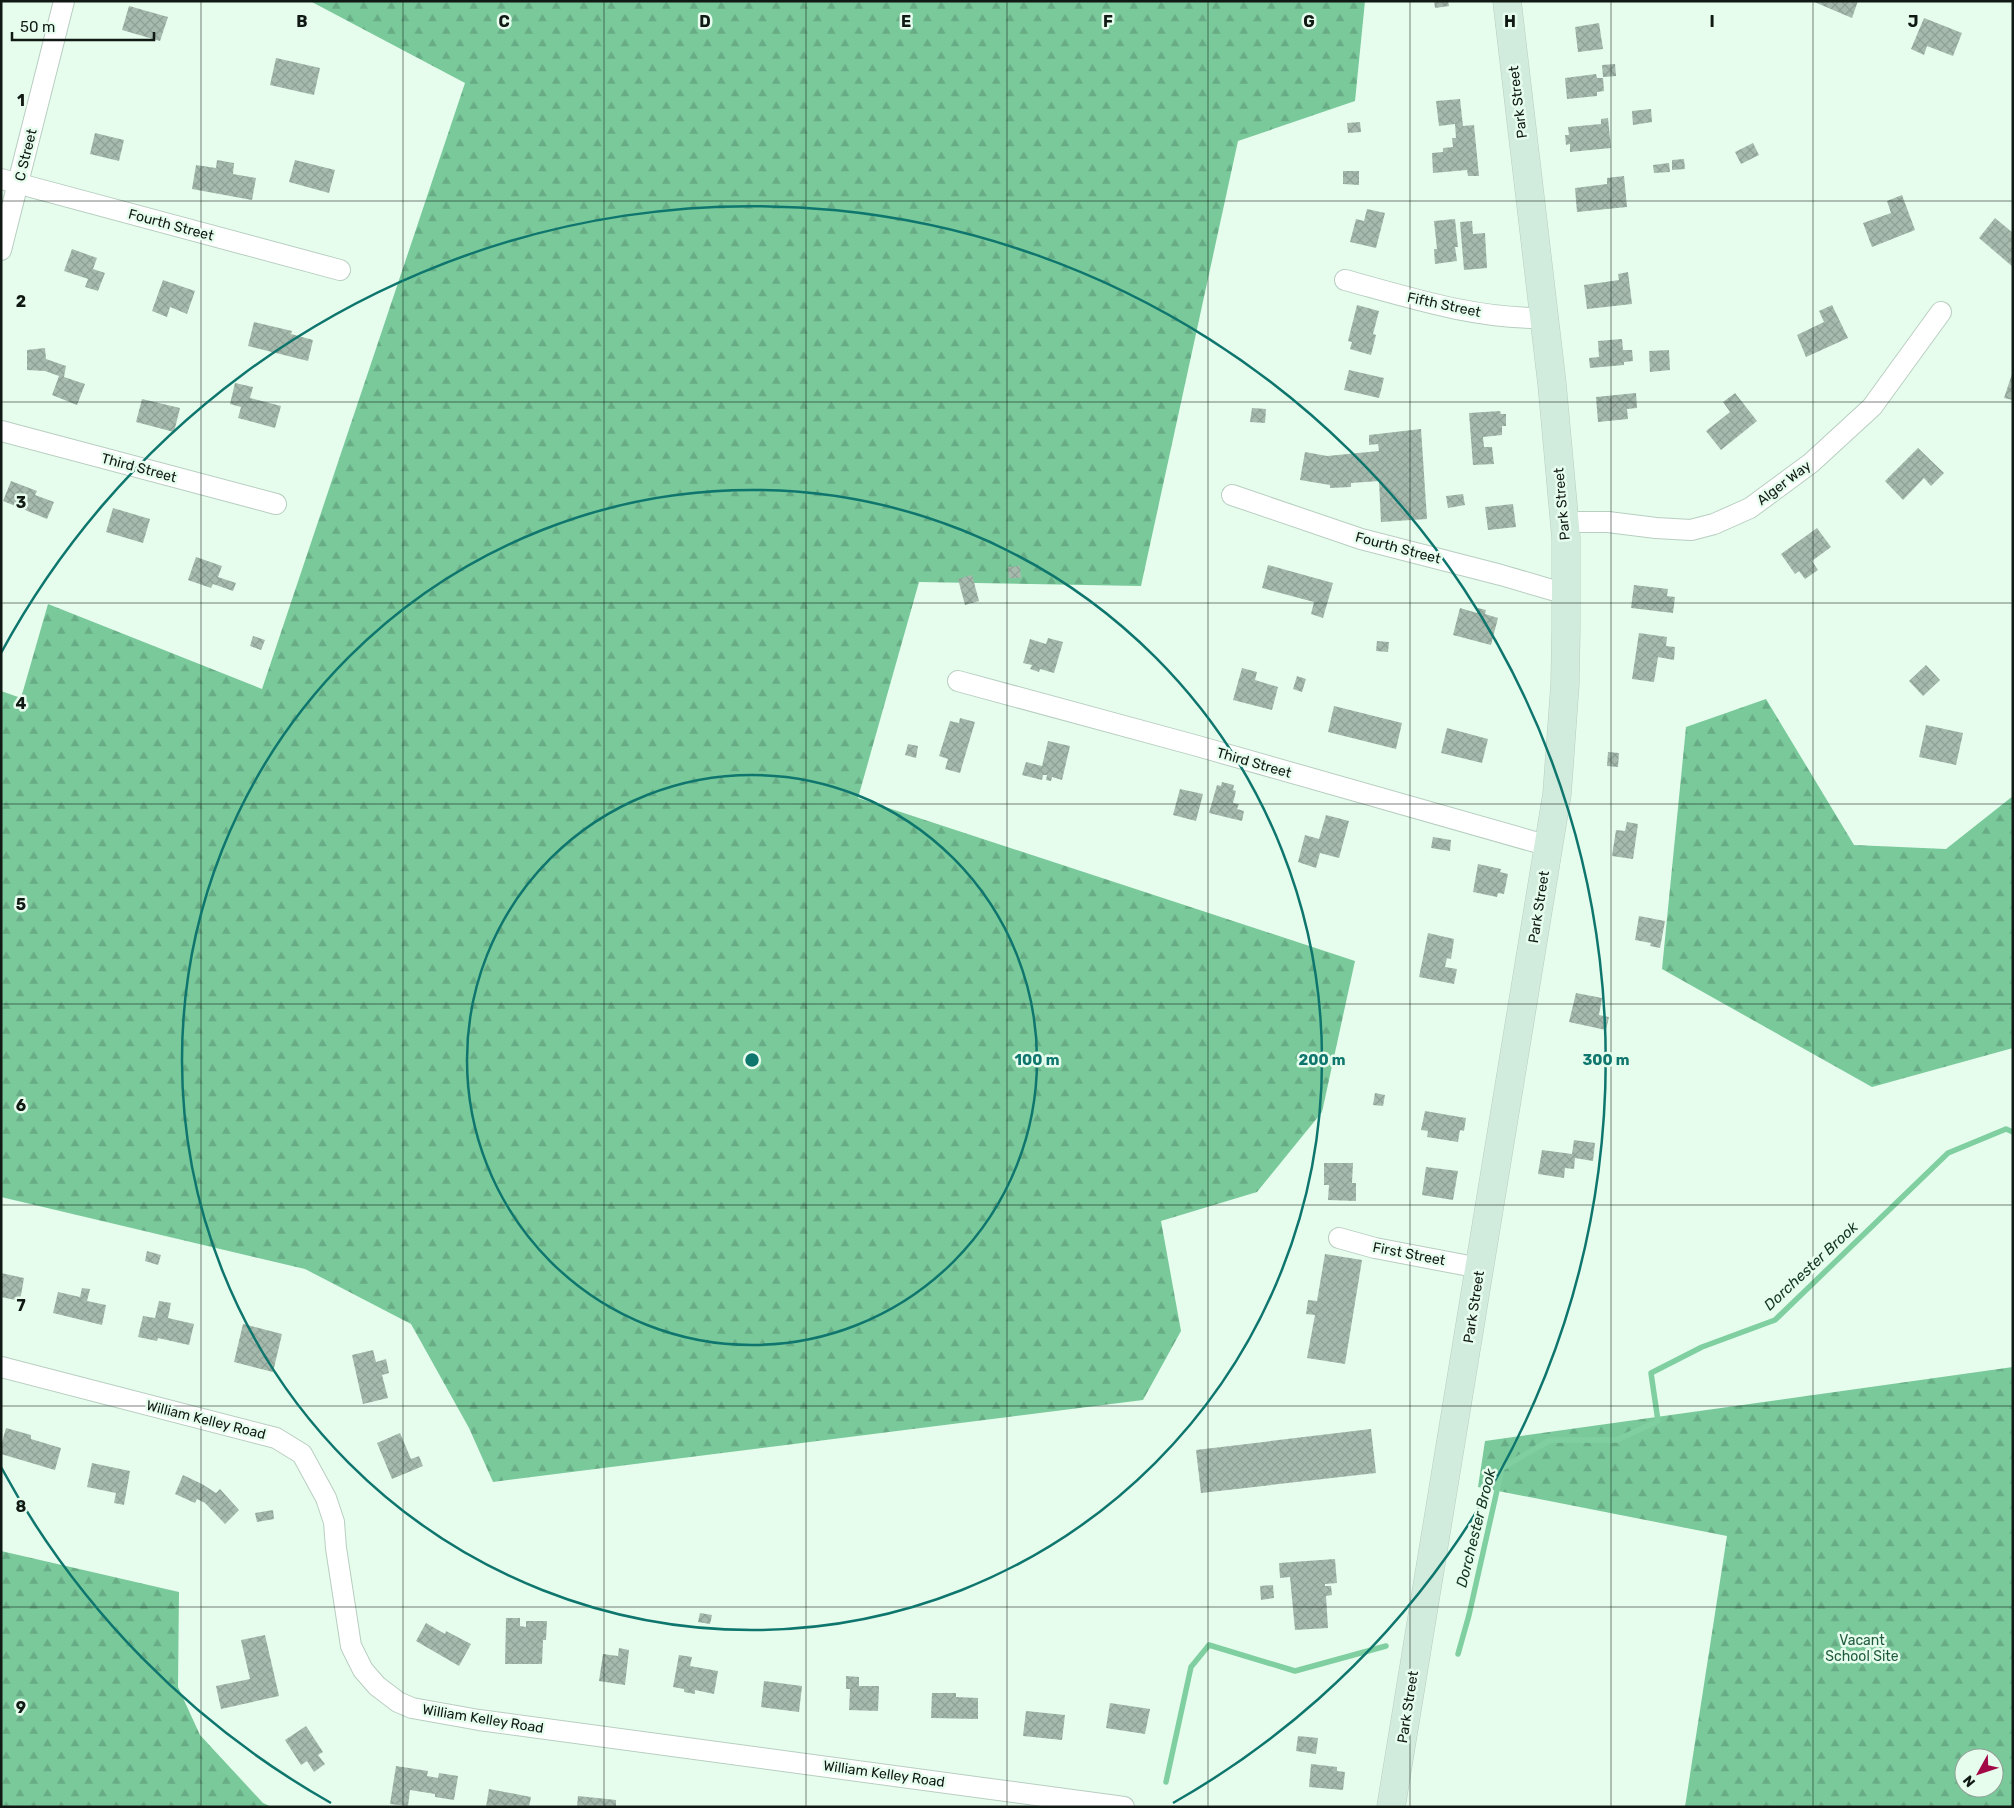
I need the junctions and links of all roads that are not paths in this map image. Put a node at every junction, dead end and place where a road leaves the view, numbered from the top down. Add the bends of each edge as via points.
1 (64, 1) edge
2 (1507, 1) edge
3 (10, 182) edge
4 (1, 250) edge
5 (340, 270) dead end
6 (1345, 280) dead end
7 (1941, 312) dead end
8 (1544, 318) junction
9 (1, 431) edge
10 (1232, 495) dead end
11 (276, 504) dead end
12 (1563, 522) junction
13 (1566, 594) junction
14 (958, 681) dead end
15 (1549, 846) junction
16 (1339, 1238) dead end
17 (1480, 1268) junction
18 (1, 1367) edge
19 (1124, 1807) edge
20 (1391, 1807) edge

1 - 3 street, C Street
2 - 8 main road, Park Street
3 - 4 street, C Street
3 - 5 street, Fourth Street
6 - 8 street, Fifth Street via 1444,307 1513,318
7 - 12 street, Alger Way via 1872,407 1811,463 1750,508 1692,530 1608,522
8 - 12 main road, Park Street
9 - 11 street, Third Street
10 - 13 street, Fourth Street via 1361,539
12 - 13 main road, Park Street
13 - 15 main road, Park Street via 1565,684 1557,794
14 - 15 street, Third Street
15 - 17 main road, Park Street
16 - 17 street, First Street
17 - 20 main road, Park Street
18 - 19 street, William Kelley Road via 276,1438 302,1454 326,1498 334,1522 351,1646 363,1670 377,1686 412,1708 479,1720

